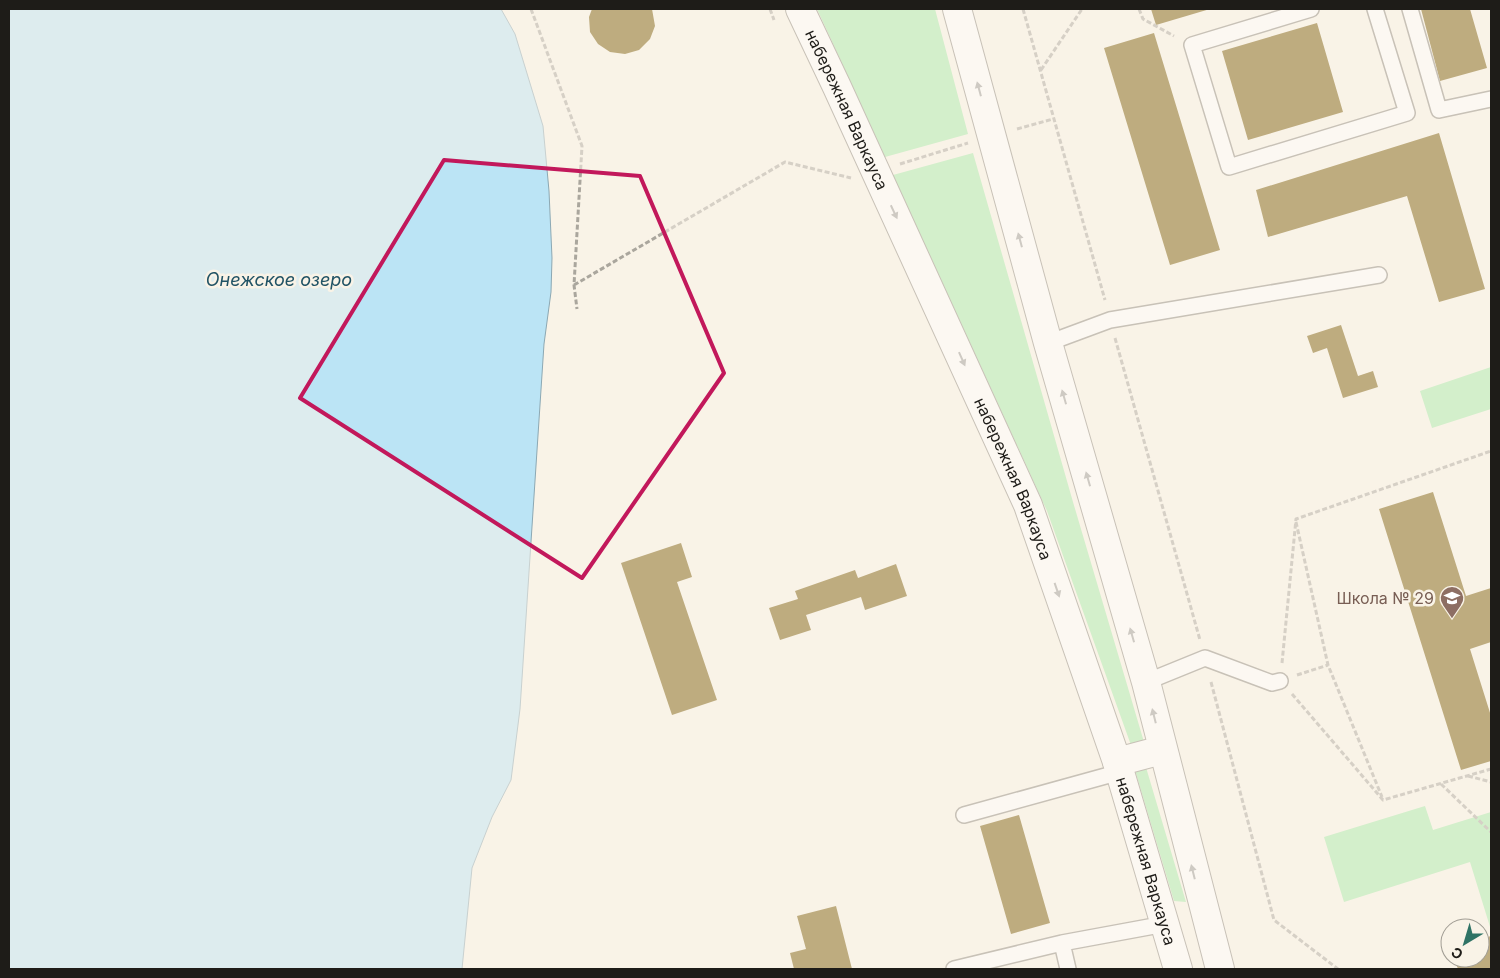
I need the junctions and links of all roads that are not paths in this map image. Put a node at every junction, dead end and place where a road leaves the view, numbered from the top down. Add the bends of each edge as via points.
1 (800, 9) edge
2 (957, 9) edge
3 (1311, 9) edge
4 (1376, 9) edge
5 (1410, 9) edge
6 (1491, 99) edge
7 (1380, 276) dead end
8 (1048, 343) junction
9 (1280, 681) road end
10 (1146, 682) junction
11 (1162, 750) junction
12 (1118, 767) junction
13 (964, 814) dead end
14 (1206, 919) junction
15 (1166, 924) junction
16 (1062, 943) junction
17 (954, 969) edge
18 (1068, 969) edge
19 (1178, 969) edge
20 (1220, 969) edge

1 -> 12 main road, набережная Варкауса via 863,175 1028,505
8 -> 2 main road
3 - 4 lane via 1192,45 1229,167 1407,113
5 - 6 lane via 1439,110
7 - 8 lane via 1110,320
10 -> 8 main road
9 - 10 lane via 1272,684 1205,658
11 -> 10 main road
11 - 12 main road
14 -> 11 main road
12 - 13 lane
12 - 15 main road, набережная Варкауса
14 - 15 main road
14 - 20 main road
15 - 16 lane
15 - 19 main road, набережная Варкауса
16 - 17 lane
16 - 18 lane

